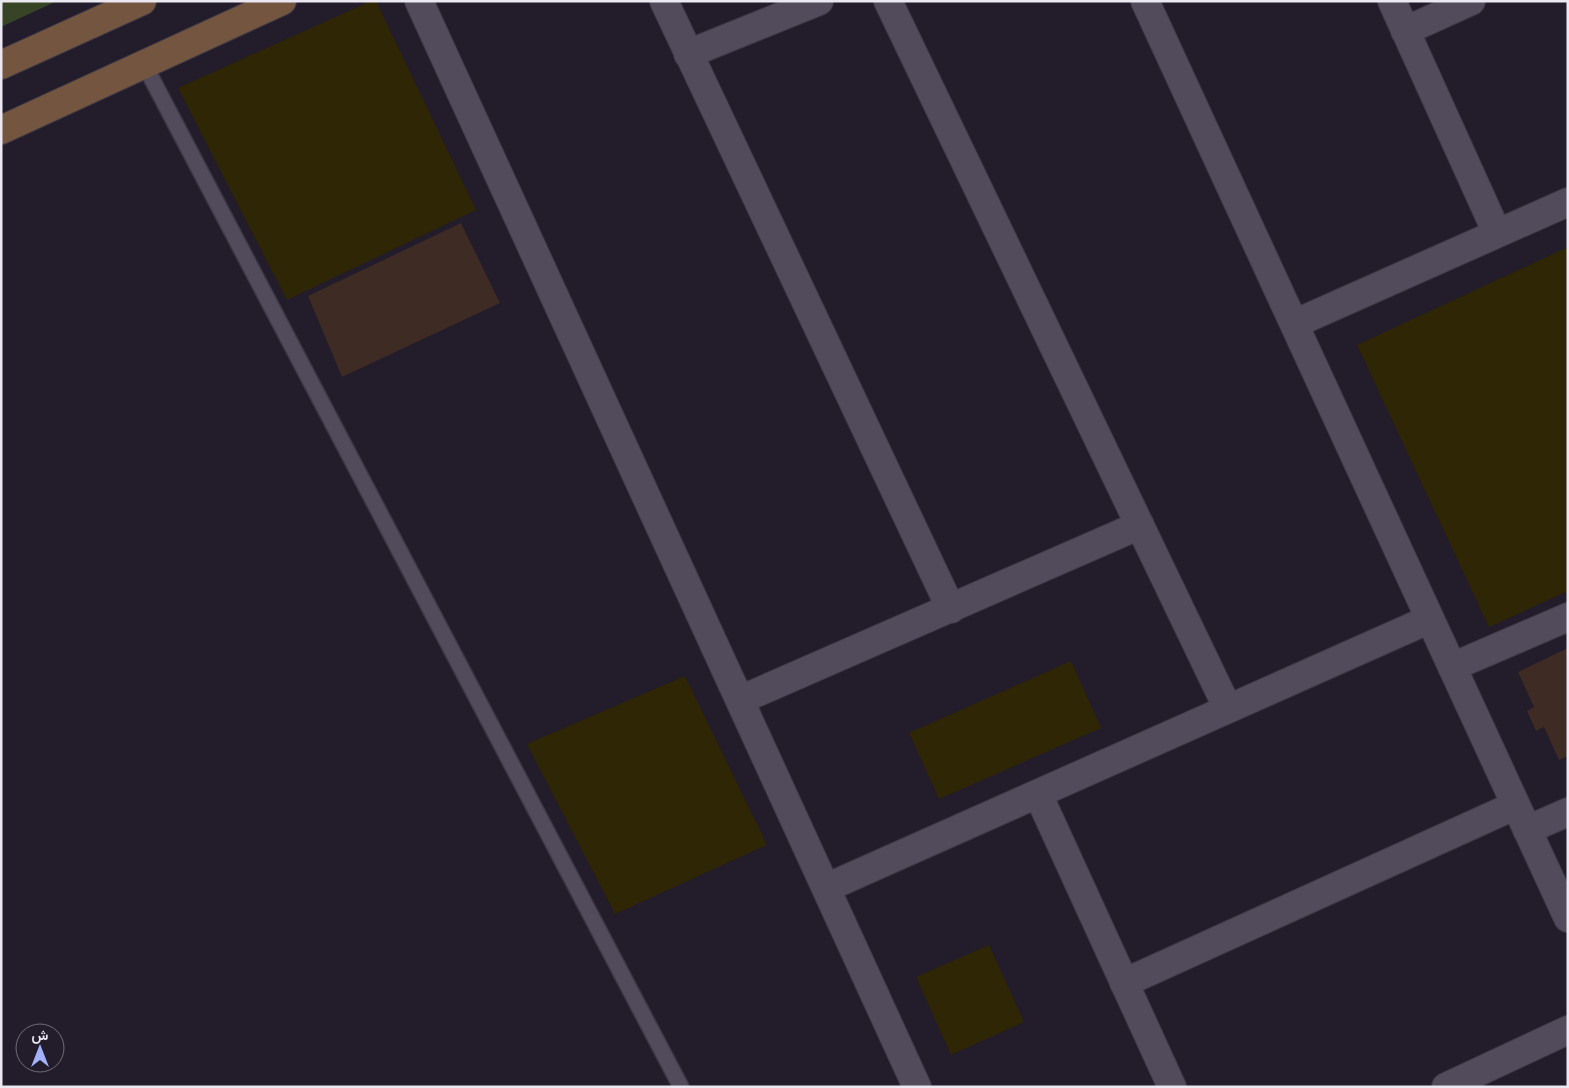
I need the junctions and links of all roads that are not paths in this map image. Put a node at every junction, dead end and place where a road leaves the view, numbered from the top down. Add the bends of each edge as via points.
1 (142, 1) edge
2 (282, 1) edge
3 (419, 1) edge
4 (664, 1) edge
5 (819, 1) edge
6 (888, 1) edge
7 (1145, 1) edge
8 (1392, 1) edge
9 (1470, 1) edge
10 (1406, 31) junction
11 (688, 54) junction
12 (144, 64) junction
13 (1, 65) edge
14 (1, 130) edge
15 (1568, 202) edge
16 (1497, 234) junction
17 (1294, 324) junction
18 (1140, 526) junction
19 (951, 608) junction
20 (1568, 617) edge
21 (1430, 619) junction
22 (1452, 667) junction
23 (740, 700) junction
24 (1228, 709) junction
25 (1038, 794) junction
26 (1516, 805) junction
27 (1568, 812) edge
28 (1527, 830) junction
29 (826, 888) junction
30 (1568, 918) edge
31 (1124, 983) junction
32 (1568, 1030) edge
33 (681, 1087) edge
34 (917, 1087) edge
35 (1172, 1087) edge
36 (1446, 1087) edge

1 - 13 main road
2 - 12 main road
3 - 23 street
4 - 11 street
5 - 11 street
6 - 18 street
7 - 17 street
8 - 10 street
9 - 10 street
10 - 16 street
11 - 19 street
12 - 14 main road
12 - 33 lane
15 - 16 street
16 - 17 street
17 - 21 street
18 - 19 street
18 - 24 street
19 - 23 street
20 - 22 street
21 - 22 street
21 - 24 street
22 - 26 street
23 - 29 street
24 - 25 street
25 - 29 street
25 - 31 street
26 - 28 street
26 - 31 street
27 - 28 street
28 - 30 street
29 - 34 street
31 - 35 street
32 - 36 street

